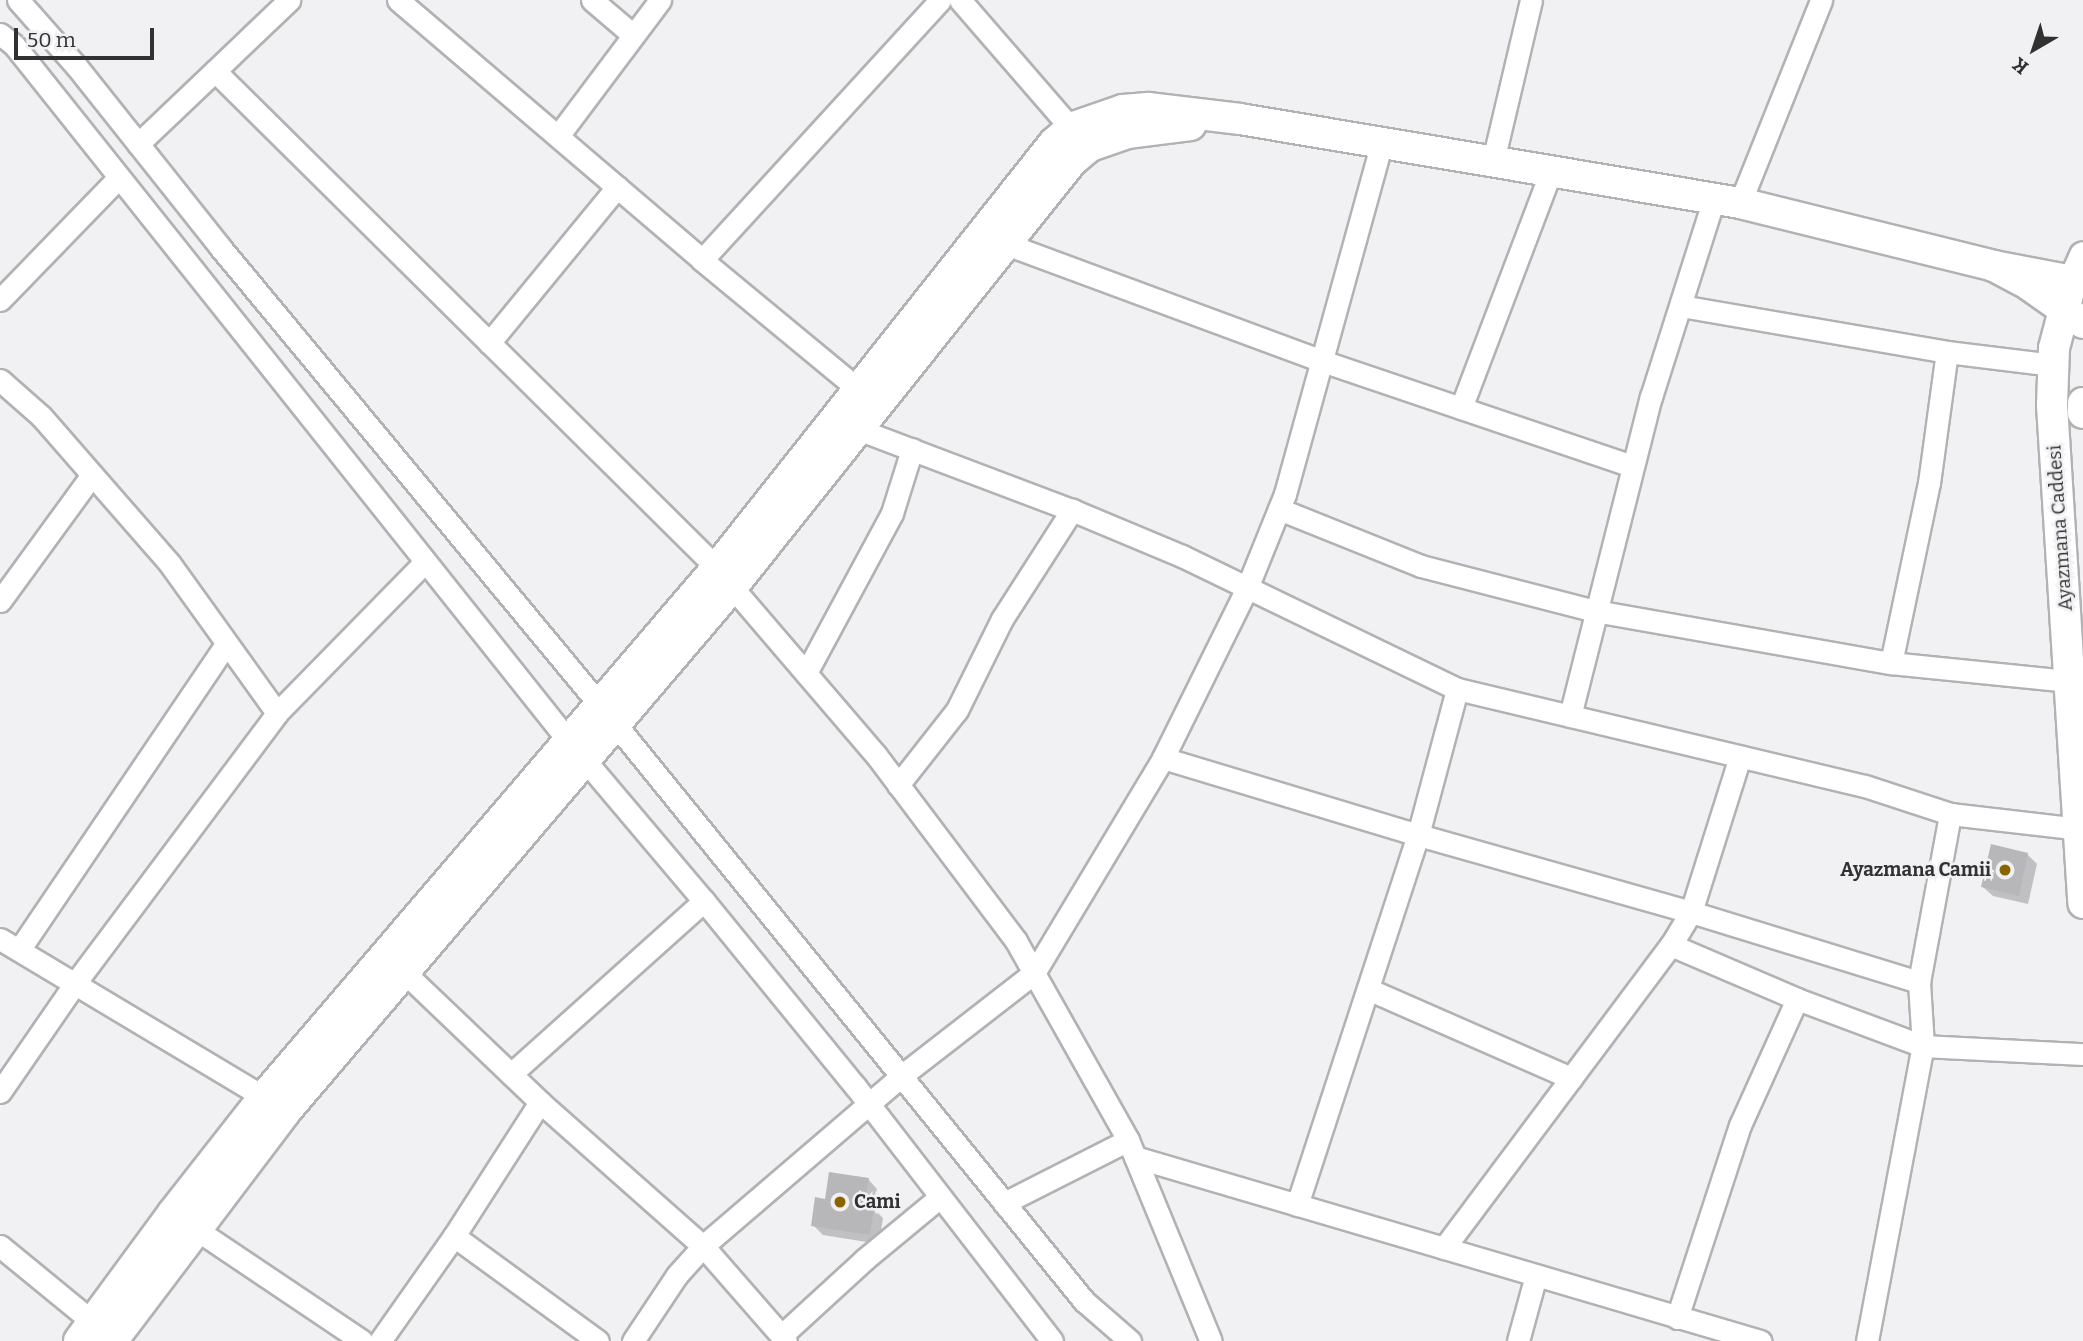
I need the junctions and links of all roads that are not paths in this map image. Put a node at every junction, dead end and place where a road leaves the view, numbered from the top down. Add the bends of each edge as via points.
1 (18, 0) edge
2 (289, 0) edge
3 (398, 0) edge
4 (592, 0) edge
5 (660, 0) edge
6 (940, 0) edge
7 (960, 0) edge
8 (1531, 0) edge
9 (1821, 0) edge
10 (0, 34) edge
11 (634, 35) junction
12 (215, 71) junction
13 (1240, 119) junction
14 (1071, 128) junction
15 (558, 136) junction
16 (1382, 143) junction
17 (138, 144) junction
18 (1493, 161) junction
19 (1551, 171) junction
20 (119, 177) junction
21 (617, 187) junction
22 (1727, 200) junction
23 (1006, 244) junction
24 (702, 260) junction
25 (1994, 266) junction
26 (2079, 273) edge
27 (0, 300) edge
28 (1681, 306) junction
29 (2073, 316) edge
30 (489, 343) junction
31 (1947, 352) junction
32 (1322, 361) junction
33 (2053, 365) junction
34 (0, 380) edge
35 (858, 389) junction
36 (2083, 403) edge
37 (1461, 408) junction
38 (2083, 413) edge
39 (850, 421) junction
40 (912, 449) junction
41 (1633, 466) junction
42 (91, 476) junction
43 (1279, 509) junction
44 (1072, 510) junction
45 (425, 562) junction
46 (724, 577) junction
47 (1247, 588) junction
48 (0, 601) edge
49 (1595, 611) junction
50 (226, 645) junction
51 (1891, 663) junction
52 (806, 673) junction
53 (2069, 681) junction
54 (1457, 689) junction
55 (277, 713) junction
56 (608, 715) junction
57 (1570, 716) junction
58 (576, 749) junction
59 (1740, 757) junction
60 (1163, 758) junction
61 (898, 785) junction
62 (2079, 789) edge
63 (1950, 814) junction
64 (2078, 829) junction
65 (1418, 835) junction
66 (704, 901) junction
67 (2083, 903) edge
68 (1691, 912) junction
69 (0, 939) edge
70 (1671, 945) junction
71 (19, 950) junction
72 (405, 973) junction
73 (1034, 973) junction
74 (76, 982) junction
75 (1919, 982) junction
76 (1368, 989) junction
77 (1797, 999) junction
78 (1923, 1046) junction
79 (2083, 1054) edge
80 (511, 1074) junction
81 (901, 1076) junction
82 (1571, 1078) junction
83 (0, 1092) edge
84 (264, 1097) junction
85 (540, 1102) junction
86 (870, 1106) junction
87 (1131, 1149) junction
88 (940, 1197) junction
89 (1004, 1203) junction
90 (1297, 1205) junction
91 (183, 1221) junction
92 (454, 1236) junction
93 (0, 1246) edge
94 (703, 1246) junction
95 (1444, 1248) junction
96 (1536, 1275) junction
97 (1677, 1318) junction
98 (95, 1335) edge
99 (784, 1338) edge
100 (1041, 1338) edge
101 (362, 1341) edge
102 (380, 1341) edge
103 (598, 1341) edge
104 (633, 1341) edge
105 (1130, 1341) edge
106 (1211, 1341) edge
107 (1518, 1341) edge
108 (1760, 1341) edge
109 (1867, 1341) edge

1 - 17 street
2 - 12 street
3 - 15 street
4 - 11 street
5 - 11 street
6 - 24 street
7 - 14 street
8 - 18 street
9 - 22 street
10 - 20 street via 14,45
11 - 15 street
12 - 17 street
12 - 30 street
13 - 14 main road via 1148,108 1123,110
13 - 16 main road
13 - 23 main road via 1127,132 1090,146 1072,161
14 - 35 main road via 1054,143
15 - 21 street
16 - 18 main road
16 - 32 street
17 - 56 street
18 - 19 main road
19 - 22 main road
19 - 37 street
20 - 27 street
20 - 45 street
21 - 24 street
21 - 30 street
22 - 25 main road
22 - 28 street
23 - 32 street
23 - 39 main road
24 - 35 street
25 - 26 main road
25 - 29 main road
26 - 29 main road, Ayazmana Caddesi
28 - 31 street
28 - 41 street
29 - 33 main road, Ayazmana Caddesi
30 - 46 street
31 - 33 street
31 - 51 street via 1929,483
32 - 37 street
32 - 43 street
33 - 53 main road, Ayazmana Caddesi
34 - 42 street via 41,416
35 - 39 main road
36 - 38 main road
37 - 41 street
39 - 40 street
39 - 46 main road
40 - 44 street
40 - 52 street via 892,513
41 - 49 street
42 - 48 street
42 - 50 street via 170,565
43 - 47 street
43 - 49 street via 1421,565
44 - 47 street
44 - 61 street via 1002,619 957,710
45 - 55 street
45 - 58 street
46 - 52 street
46 - 56 main road
47 - 54 street
47 - 60 street
49 - 51 street
49 - 57 street
50 - 55 street
50 - 71 street
51 - 53 street
52 - 61 street
53 - 62 main road, Ayazmana Caddesi
54 - 57 street
54 - 65 street
55 - 74 street
56 - 58 main road
56 - 81 street
57 - 59 street
58 - 66 street
58 - 72 main road
58 - 84 main road
59 - 63 street via 1865,786
59 - 68 street
60 - 65 street
60 - 73 street
61 - 73 street via 1016,941
62 - 64 main road, Ayazmana Caddesi
63 - 64 street
63 - 75 street
64 - 67 main road, Ayazmana Caddesi
65 - 68 street
65 - 76 street
66 - 80 street
66 - 86 street
68 - 70 street
68 - 75 street
69 - 71 street
70 - 77 street
70 - 82 street
71 - 74 street
72 - 80 street
72 - 91 main road
73 - 81 street
73 - 87 street
74 - 83 street
74 - 84 street
75 - 78 street
76 - 82 street
76 - 90 street
77 - 78 street
77 - 97 street via 1740,1125
78 - 79 street
78 - 109 street
80 - 85 street
81 - 86 street
81 - 89 street
82 - 95 street
84 - 91 main road
85 - 92 street
85 - 94 street
86 - 88 street
86 - 94 street
87 - 89 street
87 - 90 street
87 - 106 street
88 - 99 street via 865,1259
88 - 100 street
89 - 105 street via 1084,1301
90 - 95 street
91 - 98 main road
91 - 101 street
92 - 102 street
92 - 103 street
93 - 98 street
94 - 99 street
94 - 104 street via 677,1275
95 - 96 street
96 - 97 street
96 - 107 street
97 - 108 street

